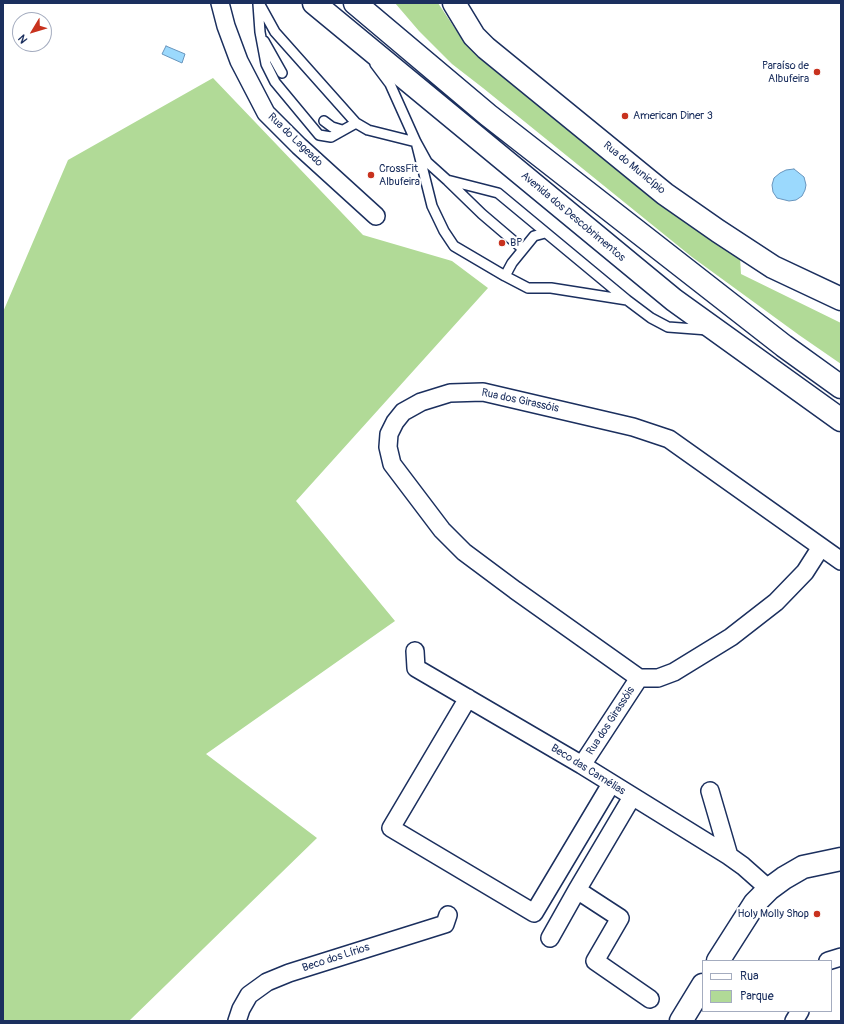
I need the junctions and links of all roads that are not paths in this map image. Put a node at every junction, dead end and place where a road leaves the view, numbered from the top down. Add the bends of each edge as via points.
1 (220, 3) edge
2 (259, 3) edge
3 (314, 3) edge
4 (355, 3) edge
5 (372, 3) edge
6 (454, 3) edge
7 (260, 32) junction
8 (356, 37) junction
9 (400, 41) junction
10 (282, 73) dead end
11 (324, 121) dead end
12 (356, 123) junction
13 (342, 130) junction
14 (416, 142) junction
15 (447, 180) junction
16 (376, 216) dead end
17 (545, 233) junction
18 (523, 249) junction
19 (505, 276) junction
20 (841, 299) edge
21 (627, 300) junction
22 (717, 331) junction
23 (841, 387) edge
24 (841, 420) edge
25 (821, 547) junction
26 (841, 561) edge
27 (415, 651) dead end
28 (639, 678) junction
29 (468, 698) junction
30 (582, 765) junction
31 (611, 784) junction
32 (710, 791) dead end
33 (632, 797) junction
34 (729, 856) junction
35 (841, 859) edge
36 (769, 889) junction
37 (577, 890) junction
38 (448, 915) dead end
39 (550, 938) dead end
40 (841, 957) edge
41 (719, 960) edge
42 (831, 960) edge
43 (702, 987) edge
44 (650, 999) dead end
45 (799, 1012) edge
46 (237, 1021) edge
47 (681, 1021) edge
48 (794, 1021) edge

1 - 16 street, Rua do Lageado via 239,62 266,113
2 - 7 lane
2 - 12 lane via 275,32
3 - 8 main road, Avenida dos Descobrimentos
4 - 9 main road
5 - 9 street
6 - 20 main road, Rua do Município via 474,36 486,48 665,194 774,267
7 - 10 lane
7 - 13 lane via 266,64 275,82 319,135 331,137
8 - 14 lane via 390,84
8 - 22 main road, Avenida dos Descobrimentos via 674,300
9 - 23 main road via 488,115 784,346
11 - 13 lane
12 - 13 lane
12 - 14 lane via 368,130
14 - 15 lane via 427,162
14 - 19 lane via 432,206 444,231 454,246
15 - 17 lane via 498,194
15 - 18 lane
17 - 18 lane via 534,236
17 - 21 lane
18 - 19 lane
19 - 21 lane via 528,288 551,288
21 - 22 lane via 668,327
22 - 24 main road, Avenida dos Descobrimentos
25 - 26 street, Rua dos Girassóis
25 - 28 street, Rua dos Girassóis via 805,572 776,602 731,637 674,672 658,678
25 - 28 street, Rua dos Girassóis via 669,439 633,427 483,392 450,393 421,402 403,412 389,434 388,447 392,464 442,530 464,552
27 - 29 street, Beco das Camélias via 416,668
28 - 30 street, Rua dos Girassóis
29 - 30 street, Beco das Camélias
29 - 31 street via 391,828 534,913
30 - 31 street, Beco das Camélias
31 - 33 street, Beco das Camélias
32 - 34 street
33 - 34 street, Beco das Camélias
33 - 37 street
34 - 36 street, Beco das Camélias
35 - 36 main road via 803,867
36 - 41 main road via 755,903
37 - 39 street
37 - 44 street via 620,918 595,960
38 - 46 street, Beco dos Lírios via 444,924 267,982 249,996 241,1008
40 - 42 street
43 - 47 main road
45 - 48 street

